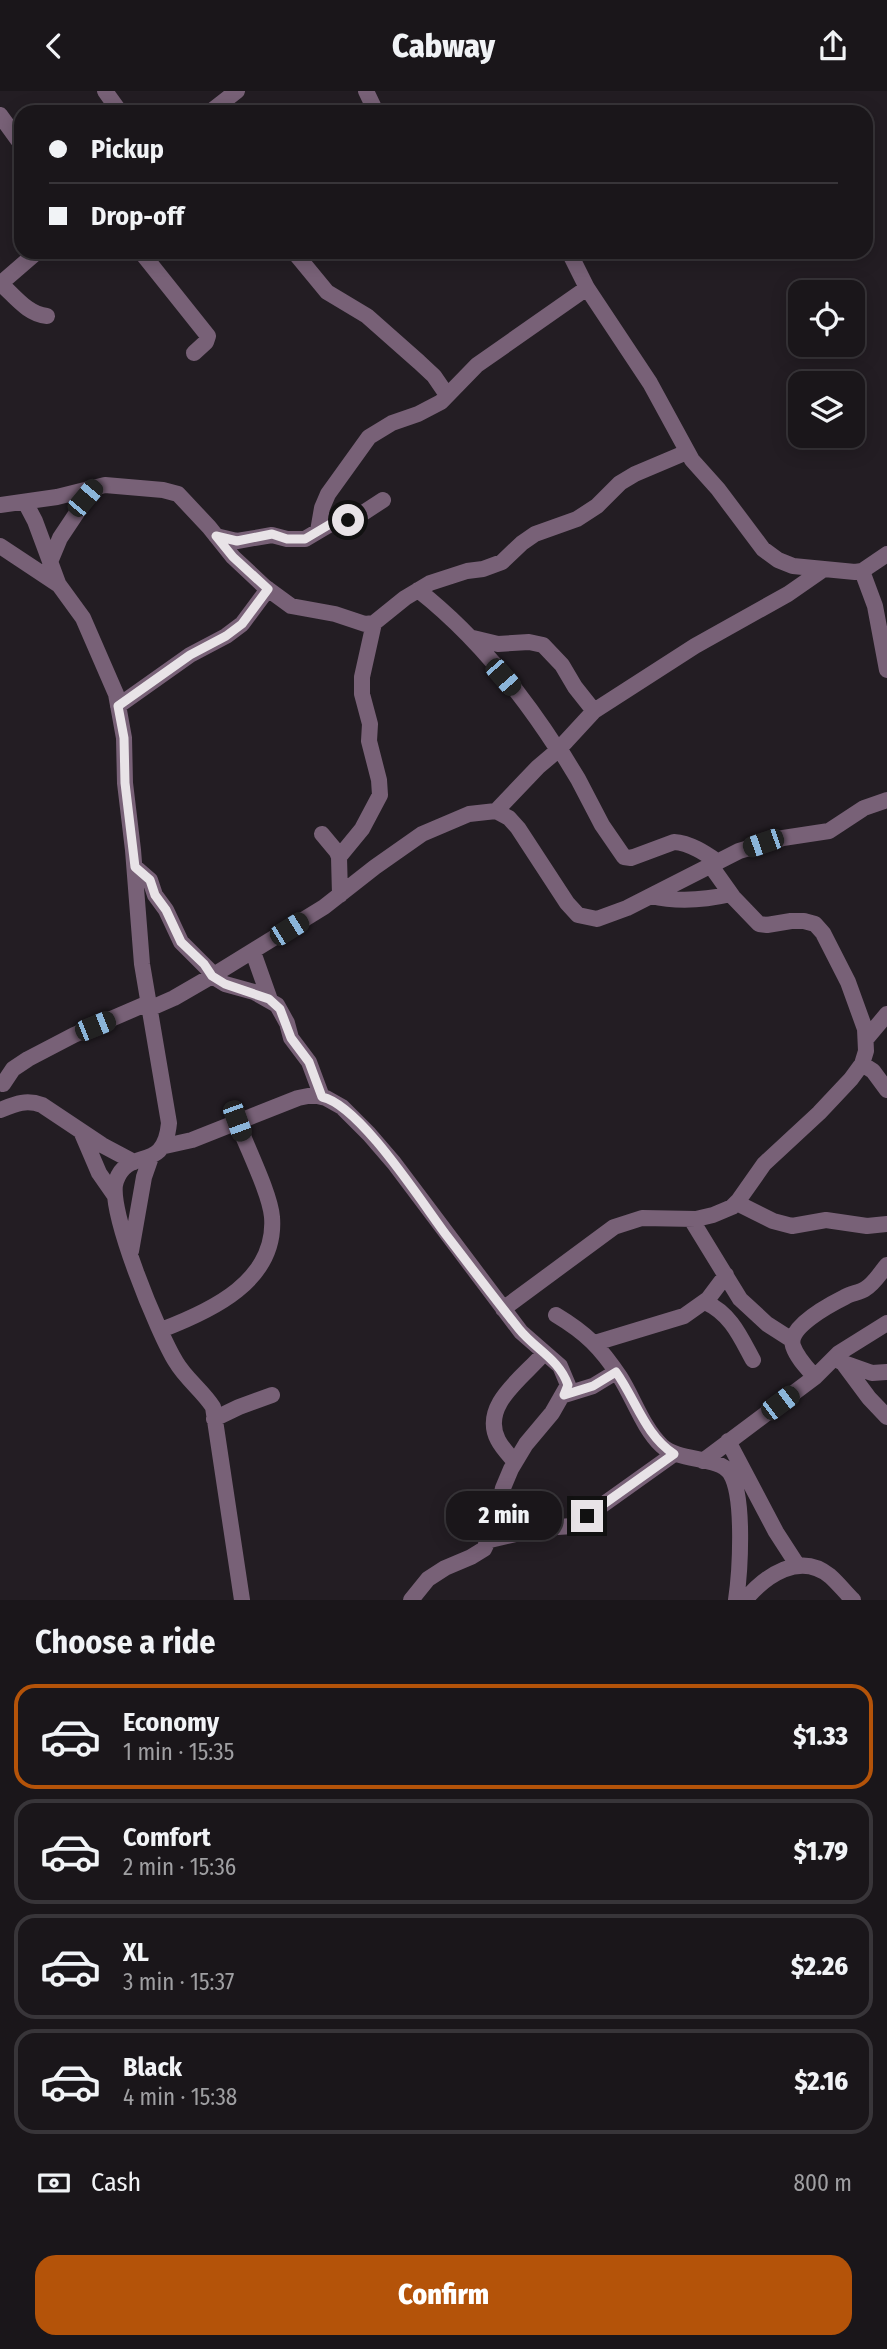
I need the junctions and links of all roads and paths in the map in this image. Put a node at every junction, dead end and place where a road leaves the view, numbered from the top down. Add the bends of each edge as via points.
1 (237, 91) edge
2 (219, 105) edge
3 (0, 115) edge
4 (14, 134) edge
5 (29, 259) edge
6 (147, 259) edge
7 (299, 259) edge
8 (572, 259) edge
9 (0, 283) edge
10 (587, 288) junction
11 (47, 316) dead end
12 (194, 353) dead end
13 (447, 395) junction
14 (687, 452) junction
15 (94, 487) junction
16 (383, 500) dead end
17 (25, 502) junction
18 (0, 505) edge
19 (318, 531) junction
20 (216, 536) junction
21 (0, 546) edge
22 (887, 554) edge
23 (50, 562) junction
24 (824, 569) junction
25 (862, 571) junction
26 (59, 585) junction
27 (268, 589) junction
28 (418, 590) junction
29 (374, 623) junction
30 (473, 638) junction
31 (887, 670) edge
32 (118, 706) junction
33 (594, 711) junction
34 (559, 749) junction
35 (887, 800) edge
36 (496, 811) junction
37 (322, 834) dead end
38 (339, 857) junction
39 (715, 864) junction
40 (135, 867) junction
41 (731, 894) junction
42 (340, 895) junction
43 (651, 896) junction
44 (253, 952) junction
45 (213, 976) junction
46 (270, 1000) junction
47 (148, 1006) junction
48 (887, 1014) edge
49 (866, 1039) junction
50 (862, 1064) junction
51 (2, 1081) edge
52 (887, 1090) edge
53 (322, 1097) junction
54 (18, 1103) junction
55 (0, 1110) edge
56 (237, 1121) junction
57 (81, 1131) junction
58 (165, 1146) junction
59 (150, 1157) junction
60 (134, 1162) junction
61 (114, 1196) junction
62 (737, 1203) junction
63 (691, 1219) junction
64 (885, 1228) edge
65 (131, 1254) junction
66 (887, 1265) edge
67 (726, 1275) junction
68 (705, 1302) junction
69 (748, 1306) junction
70 (503, 1308) junction
71 (556, 1315) dead end
72 (731, 1321) junction
73 (887, 1324) edge
74 (161, 1330) junction
75 (623, 1335) junction
76 (792, 1340) junction
77 (595, 1343) junction
78 (544, 1353) junction
79 (753, 1360) dead end
80 (838, 1361) junction
81 (614, 1369) junction
82 (887, 1372) edge
83 (815, 1377) junction
84 (272, 1395) dead end
85 (564, 1395) junction
86 (887, 1416) edge
87 (215, 1419) junction
88 (728, 1441) junction
89 (674, 1454) junction
90 (703, 1461) junction
91 (515, 1462) junction
92 (490, 1540) junction
93 (798, 1566) junction
94 (242, 1600) edge
95 (411, 1600) edge
96 (736, 1600) edge
97 (745, 1600) edge
98 (853, 1600) edge

1 - 2 street
3 - 4 street
5 - 9 street
6 - 12 street via 208,336
7 - 13 street via 327,292 367,316 419,362
8 - 10 street
9 - 11 street via 22,305
10 - 13 street via 477,365
10 - 14 street via 650,383
13 - 19 street via 361,445 325,501
14 - 24 street via 763,549 793,566
14 - 28 street via 635,474 597,506 536,534 494,566
15 - 17 street
15 - 20 street via 128,486 177,494
15 - 23 street via 60,538
16 - 19 street via 360,515
17 - 18 street
17 - 23 street
19 - 20 street via 296,540 272,534 237,541
20 - 27 street
21 - 26 street
22 - 25 street
23 - 26 street
24 - 25 street
24 - 33 street
25 - 31 street via 875,605
26 - 32 street via 83,618
27 - 29 street via 290,606
27 - 32 street via 242,624
28 - 29 street
28 - 30 street
29 - 38 street via 362,694 380,795 362,829
30 - 33 street via 543,645
30 - 34 street
32 - 40 street
33 - 34 street
34 - 36 street
34 - 39 street via 624,857 674,842 692,847
35 - 39 street via 864,808 830,831 763,843
36 - 42 street via 469,814 422,834
36 - 43 street via 518,828 578,915 597,919
37 - 38 street
38 - 42 street
39 - 41 street
39 - 43 street
40 - 45 street via 150,880 181,942
40 - 47 street
41 - 43 street via 667,900
41 - 49 street via 759,925 815,924 848,982
42 - 44 street
44 - 45 street
44 - 46 street
45 - 46 street
45 - 47 street via 174,998
46 - 53 street via 280,1009 291,1038 309,1062
47 - 51 street via 74,1035 28,1059
47 - 58 street via 169,1123
48 - 49 street
49 - 50 street
50 - 52 street
50 - 62 street via 819,1113 764,1164
51 - 54 street
53 - 56 street via 298,1098
53 - 70 street via 342,1107 377,1143
54 - 55 street
54 - 57 street via 42,1105
56 - 58 street
56 - 74 street via 272,1216 266,1258 232,1296
57 - 60 street
57 - 61 street
58 - 59 street
59 - 60 street
59 - 65 street
60 - 61 street via 119,1174
61 - 65 street
62 - 63 street
62 - 64 street via 792,1226 826,1220
63 - 67 street
63 - 70 street via 642,1218 614,1227
65 - 74 street
66 - 76 street via 866,1289 810,1318
67 - 68 street
67 - 69 street
68 - 72 street
68 - 75 street via 684,1316
69 - 72 street
69 - 76 street
70 - 78 street
71 - 77 street
72 - 79 street
73 - 80 street
74 - 87 street via 174,1360 206,1395
75 - 77 street
75 - 81 street
76 - 83 street via 802,1363
77 - 81 street
78 - 85 street via 563,1371 568,1385
78 - 91 street via 507,1392 495,1413 497,1439
80 - 82 street via 872,1373
80 - 83 street
80 - 86 street
81 - 85 street via 593,1386
81 - 89 street via 651,1432
83 - 88 street
84 - 87 street
85 - 91 street
87 - 94 street
88 - 90 street
88 - 93 street
89 - 90 street
89 - 92 street via 578,1524
90 - 96 street via 732,1474 739,1511
91 - 92 street via 503,1487
92 - 95 street via 484,1549 428,1579
93 - 97 street via 776,1571
93 - 98 street via 828,1574

